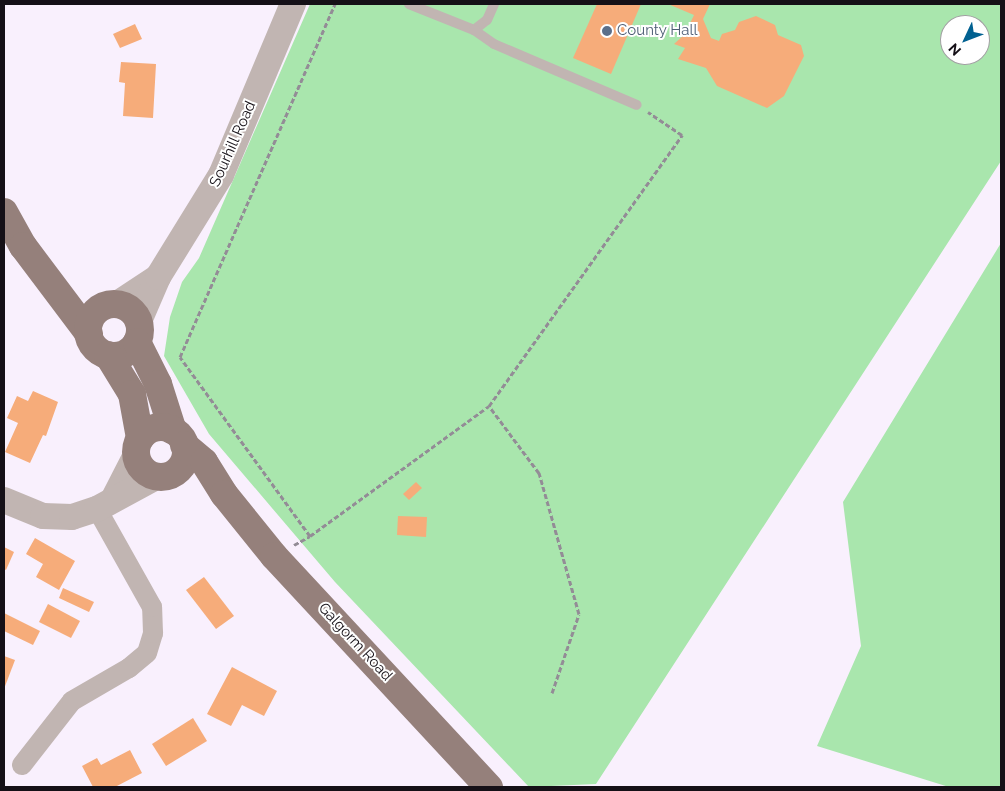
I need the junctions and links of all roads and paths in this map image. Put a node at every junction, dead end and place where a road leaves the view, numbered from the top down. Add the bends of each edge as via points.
1 (293, 4) edge
2 (335, 4) edge
3 (410, 4) edge
4 (494, 4) edge
5 (474, 30) junction
6 (637, 105) joint
7 (4, 212) edge
8 (158, 277) junction
9 (61, 296) junction
10 (113, 305) junction
11 (138, 332) junction
12 (89, 334) junction
13 (108, 355) junction
14 (489, 406) junction
15 (179, 438) junction
16 (138, 447) junction
17 (164, 476) junction
18 (224, 494) junction
19 (4, 500) edge
20 (106, 504) junction
21 (310, 536) junction
22 (274, 556) junction
23 (552, 693) dead end
24 (22, 766) dead end
25 (489, 787) edge

1 - 8 street, Sourhill Road via 222,175
2 - 21 path via 180,357
3 - 5 lane
4 - 5 lane via 487,20
5 - 6 lane via 494,44
6 - 14 path via 682,135
7 - 9 main road via 23,246
8 - 10 street, Sourhill Road
8 - 11 street, Sourhill Road
9 - 10 main road
9 - 12 main road
10 - 11 main road via 132,312
10 - 12 main road via 95,313
11 - 13 main road via 125,353
11 - 15 main road
12 - 13 main road via 98,350
13 - 16 main road via 132,394
14 - 21 path
14 - 23 path via 539,473 579,614
15 - 16 main road via 159,427
15 - 17 main road via 182,465
15 - 18 main road, Galgorm Road via 204,462
16 - 17 main road via 143,469
16 - 20 street
17 - 18 main road
17 - 20 street
18 - 22 main road, Galgorm Road
19 - 20 street via 43,516 57,518
20 - 24 street via 152,608 153,634 147,654 72,701
21 - 22 path
22 - 25 main road, Galgorm Road

